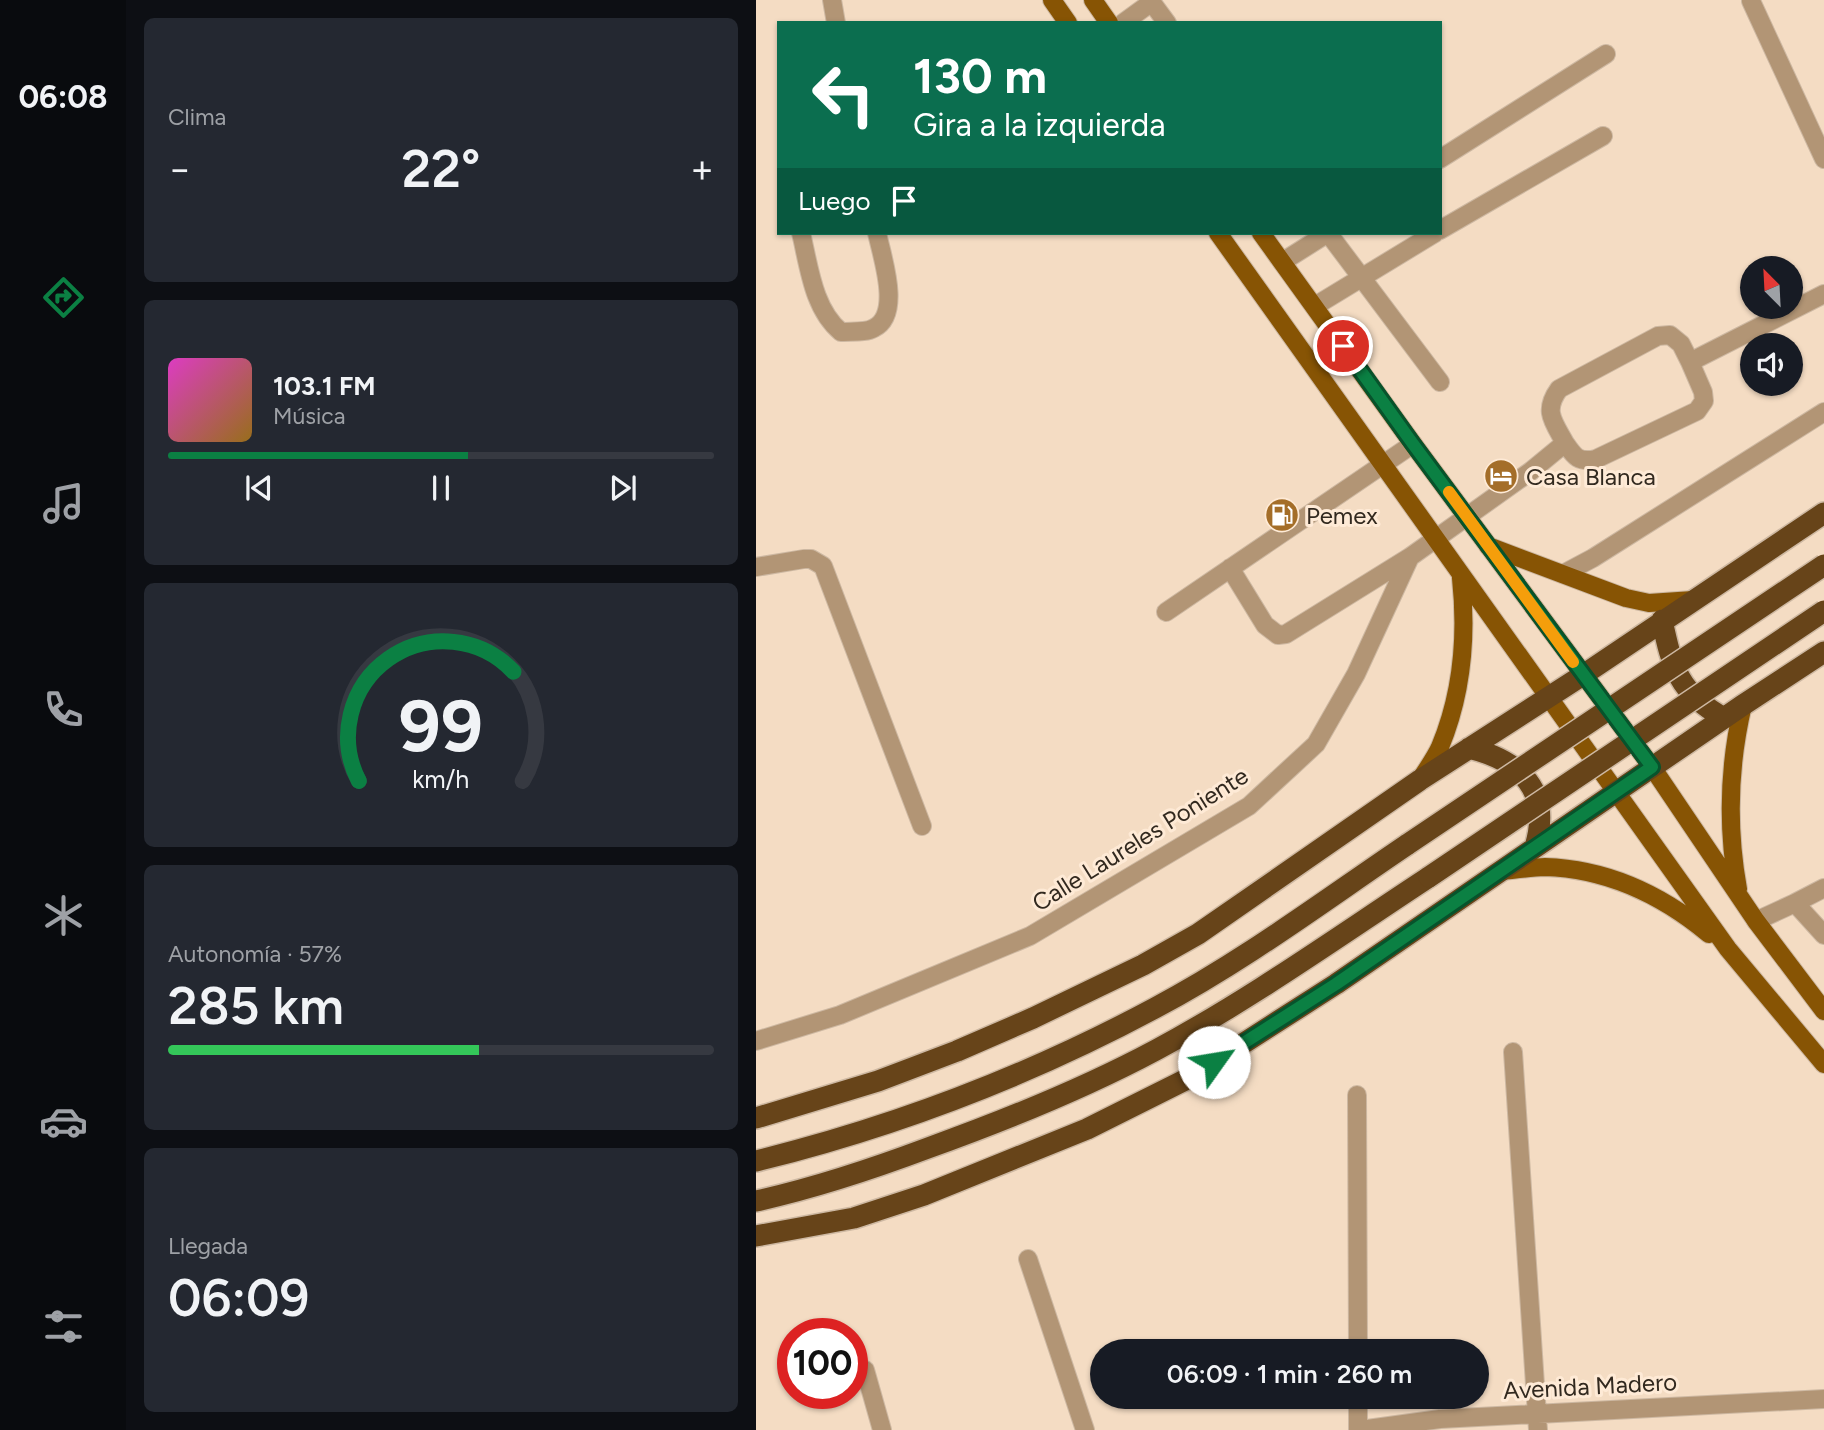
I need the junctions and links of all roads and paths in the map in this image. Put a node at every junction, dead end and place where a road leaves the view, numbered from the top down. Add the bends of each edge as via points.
1 (832, 0) edge
2 (1052, 0) edge
3 (1093, 0) edge
4 (1151, 1) edge
5 (1751, 1) edge
6 (836, 21) edge
7 (1067, 21) edge
8 (1108, 21) edge
9 (1126, 21) edge
10 (1166, 21) edge
11 (1606, 54) dead end
12 (1604, 136) dead end
13 (1442, 158) edge
14 (1824, 159) edge
15 (1442, 229) edge
16 (802, 235) edge
17 (877, 235) edge
18 (1220, 235) edge
19 (1262, 235) edge
20 (1325, 235) edge
21 (1330, 235) edge
22 (1432, 235) edge
23 (1282, 262) junction
24 (1362, 277) junction
25 (1824, 294) edge
26 (1315, 306) junction
27 (1690, 362) junction
28 (1440, 383) dead end
29 (1824, 412) edge
30 (1565, 443) junction
31 (1413, 444) junction
32 (1385, 464) junction
33 (1824, 513) edge
34 (1466, 517) junction
35 (1437, 538) junction
36 (1488, 546) junction
37 (1410, 557) junction
38 (1824, 565) edge
39 (756, 567) edge
40 (1230, 568) junction
41 (1563, 574) junction
42 (1461, 575) junction
43 (1693, 600) junction
44 (1824, 611) edge
45 (1166, 612) dead end
46 (1662, 620) junction
47 (1824, 652) edge
48 (1583, 675) junction
49 (1548, 698) junction
50 (1743, 705) junction
51 (1724, 718) junction
52 (1469, 748) junction
53 (1652, 767) junction
54 (1420, 780) junction
55 (1615, 792) junction
56 (922, 826) dead end
57 (1535, 847) junction
58 (1502, 871) junction
59 (1824, 888) edge
60 (1739, 895) junction
61 (1795, 903) junction
62 (1756, 921) junction
63 (1824, 935) edge
64 (1728, 950) junction
65 (1824, 1011) edge
66 (756, 1041) edge
67 (1513, 1052) dead end
68 (1824, 1064) edge
69 (1357, 1095) dead end
70 (756, 1118) edge
71 (756, 1161) edge
72 (756, 1201) edge
73 (756, 1236) edge
74 (1028, 1259) dead end
75 (1358, 1339) edge
76 (868, 1381) edge
77 (1824, 1399) edge
78 (1358, 1409) edge
79 (1538, 1422) edge
80 (882, 1430) edge
81 (1085, 1430) edge
82 (1359, 1430) edge

1 - 6 street
2 - 7 main road
3 - 8 main road
4 - 9 street
4 - 10 street
5 - 14 street
11 - 13 street
12 - 15 street
16 - 17 street via 820,307 828,322 841,332 874,329 887,316 890,299
18 - 32 main road
19 - 23 main road
20 - 23 street
21 - 24 street
22 - 24 street
23 - 26 main road
24 - 26 street
24 - 28 street
25 - 27 street
26 - 31 main road
27 - 30 street via 1703,392 1704,401 1697,411 1595,459 1575,458
27 - 30 street via 1670,335 1658,336 1559,389 1550,401 1551,418
29 - 41 street
30 - 34 street
31 - 32 street
31 - 34 main road
32 - 35 main road
32 - 40 street
33 - 43 highway
34 - 35 street
34 - 36 main road
35 - 37 street
35 - 42 main road
36 - 41 main road
36 - 48 main road
37 - 40 street via 1278,635 1265,625
37 - 66 street, Calle Laureles Poniente via 1356,674 1316,744 1249,806 1030,936 840,1015
38 - 71 highway, bridge via 1218,972 1155,1008 958,1096 820,1145
39 - 56 street via 804,559 823,566
40 - 45 street
41 - 43 main road via 1649,603
42 - 49 main road
42 - 54 main road via 1464,646 1454,699 1439,748
43 - 46 highway
44 - 72 highway, bridge via 1241,1001 1157,1049 1070,1093 985,1128 831,1181
46 - 48 highway
46 - 51 highway via 1669,654 1682,682 1702,706
47 - 50 highway
48 - 49 highway
48 - 53 main road
49 - 52 highway
49 - 55 main road
50 - 51 highway
50 - 60 main road via 1732,781 1732,856
51 - 53 highway
52 - 54 highway
52 - 57 highway via 1506,761 1528,780 1540,814
53 - 55 highway
53 - 60 main road
54 - 70 highway via 1198,934 1143,965 957,1051
55 - 57 highway
55 - 64 main road
57 - 58 highway
58 - 64 main road via 1581,870 1621,881 1660,898
58 - 73 highway via 1191,1077 1087,1129 866,1214
59 - 61 street
60 - 62 main road
61 - 62 street
61 - 63 street
62 - 65 main road
64 - 68 main road
67 - 79 street
69 - 75 street
74 - 81 street
76 - 80 street
77 - 79 street, Avenida Madero
78 - 82 street
79 - 82 street, Avenida Madero via 1440,1419

